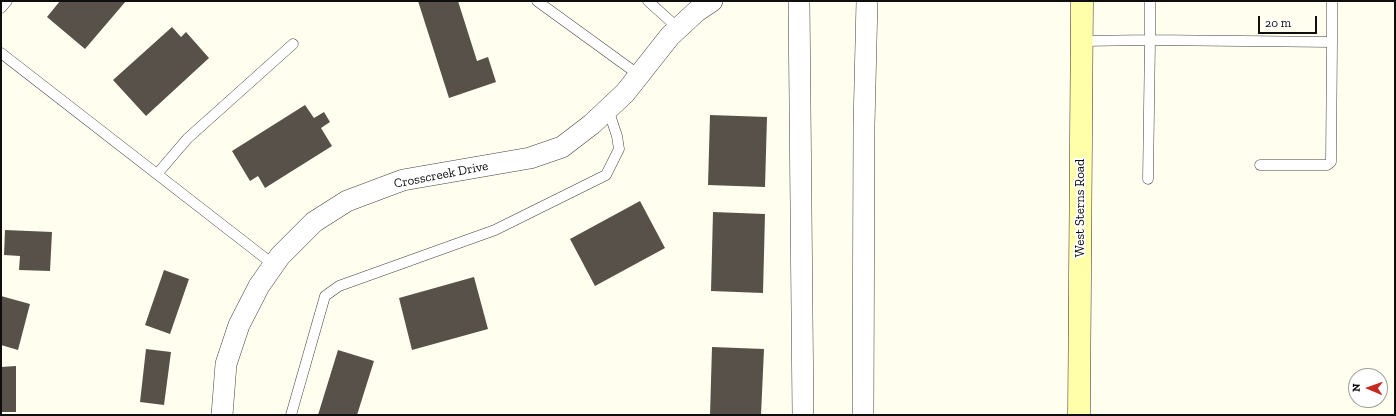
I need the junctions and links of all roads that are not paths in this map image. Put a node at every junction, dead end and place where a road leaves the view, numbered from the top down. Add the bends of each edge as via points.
1 (7, 1) edge
2 (536, 1) edge
3 (648, 1) edge
4 (712, 1) edge
5 (799, 1) edge
6 (867, 1) edge
7 (1082, 1) edge
8 (1150, 1) edge
9 (1332, 1) edge
10 (1, 8) edge
11 (678, 28) junction
12 (1150, 40) junction
13 (1081, 41) junction
14 (1332, 42) junction
15 (293, 44) dead end
16 (1, 53) edge
17 (639, 75) junction
18 (608, 109) junction
19 (1260, 165) dead end
20 (157, 174) junction
21 (1148, 179) dead end
22 (274, 265) junction
23 (222, 415) edge
24 (291, 415) edge
25 (803, 415) edge
26 (862, 415) edge
27 (1079, 415) edge

1 - 10 lane
2 - 17 lane
3 - 11 lane
4 - 11 street, Crosscreek Drive via 696,11
5 - 25 street
6 - 26 street
7 - 13 main road, West Sterns Road
8 - 12 lane
9 - 14 lane
11 - 17 street, Crosscreek Drive
12 - 13 lane
12 - 14 lane
12 - 21 lane
13 - 27 main road, West Sterns Road
14 - 19 lane via 1331,162 1327,165
15 - 20 lane via 188,138
16 - 20 lane
17 - 18 street, Crosscreek Drive
18 - 22 street, Crosscreek Drive via 562,147 525,159 402,180 347,201 314,222
18 - 24 lane via 618,136 619,149 606,175 495,230 339,286 325,296
20 - 22 lane
22 - 23 street, Crosscreek Drive via 259,286 238,325 226,364

